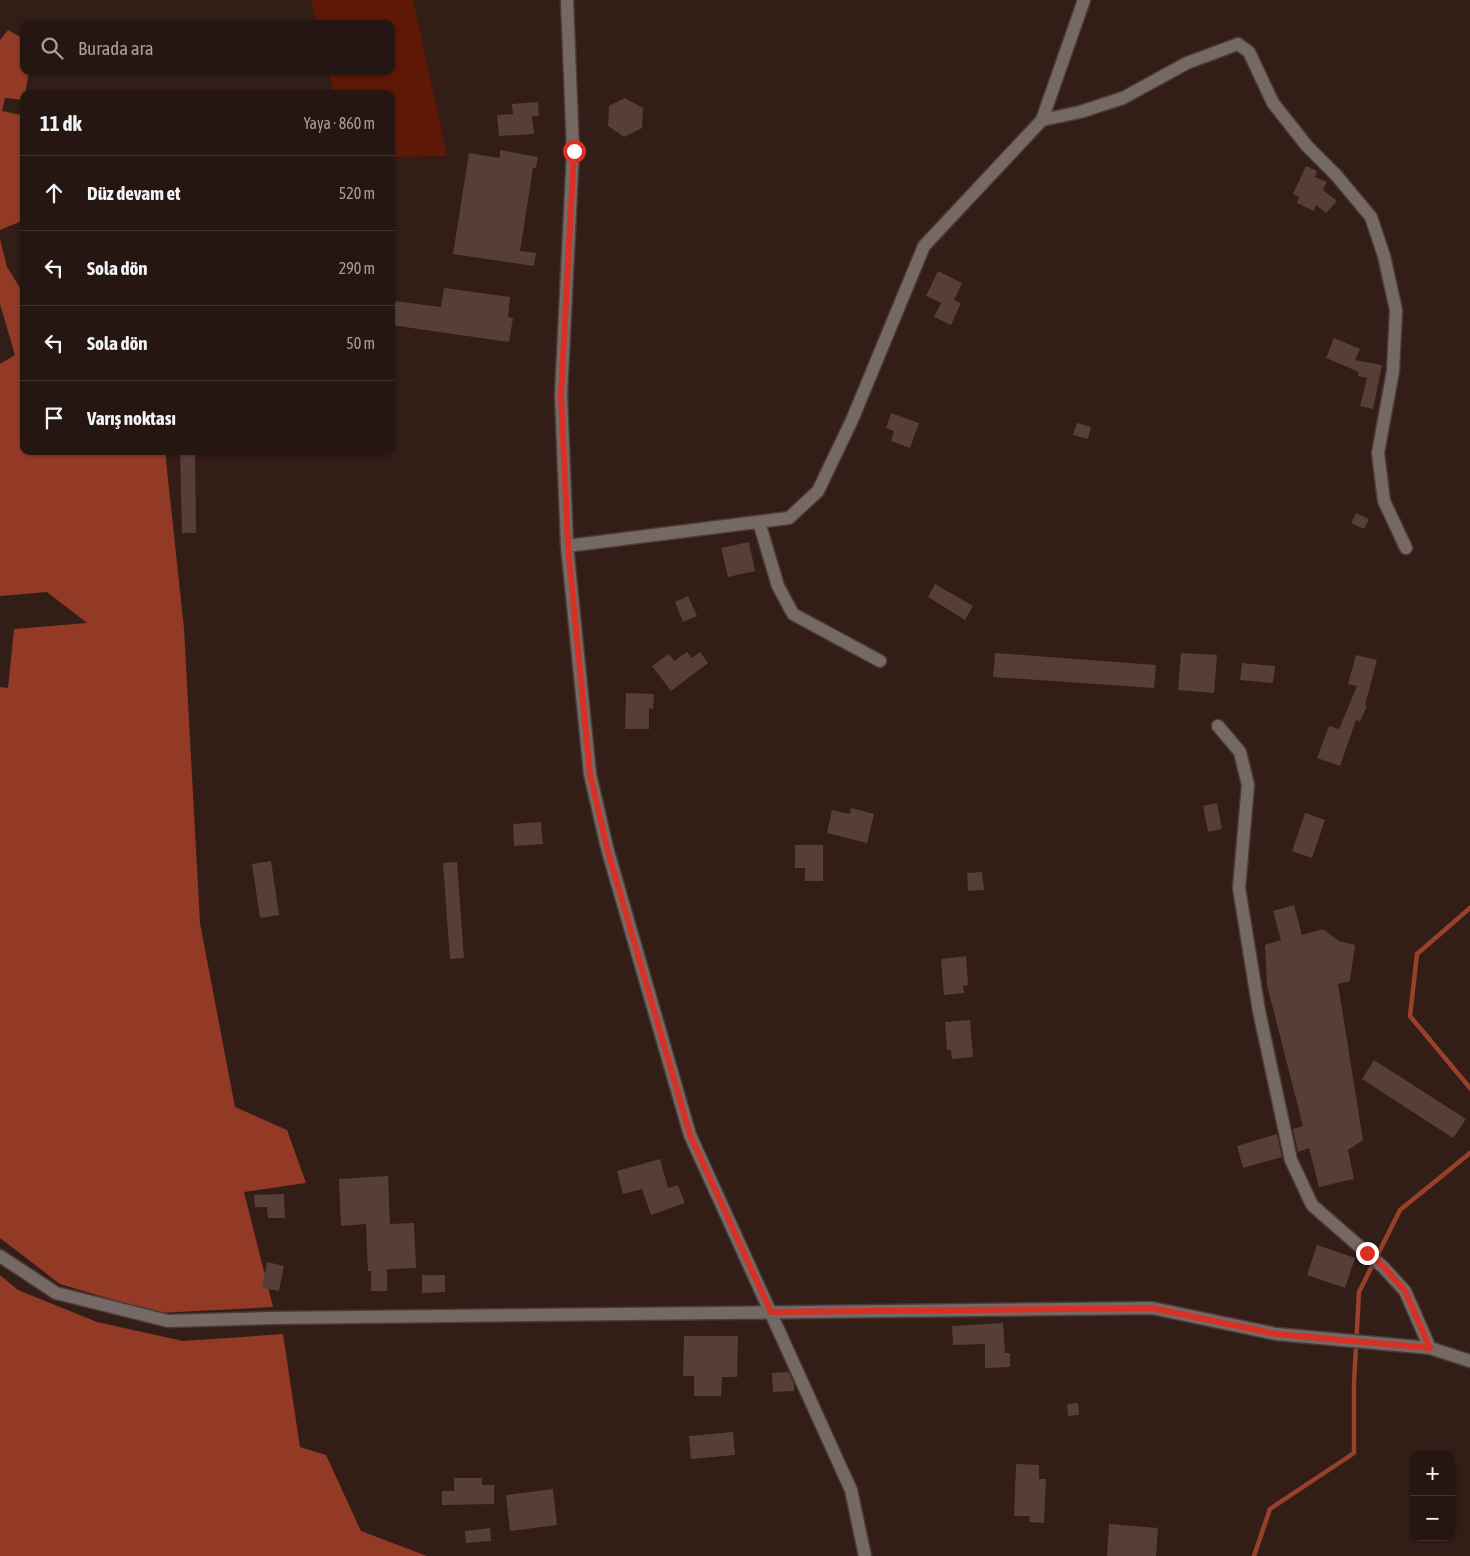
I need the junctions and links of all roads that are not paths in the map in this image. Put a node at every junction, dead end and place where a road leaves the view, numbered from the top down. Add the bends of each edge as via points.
1 (567, 0) edge
2 (1084, 0) edge
3 (1042, 120) junction
4 (759, 522) junction
5 (568, 546) junction
6 (1406, 548) dead end
7 (880, 660) dead end
8 (1218, 726) dead end
9 (0, 1256) edge
10 (771, 1312) junction
11 (1430, 1348) junction
12 (1470, 1361) edge
13 (865, 1556) edge

1 - 5 street via 574,151 561,395
2 - 3 street
3 - 4 street via 924,246 852,420 818,491 789,518
3 - 6 street via 1123,98 1187,63 1238,44 1249,52 1273,103 1371,217 1384,256 1396,310 1393,371 1378,453 1384,501
4 - 5 street
4 - 7 street via 778,586 792,614
5 - 10 street via 590,774 607,848 690,1135
8 - 11 street via 1240,752 1248,785 1239,888 1259,1011 1291,1160 1312,1206 1383,1266 1405,1291
9 - 10 street via 56,1293 168,1321
10 - 11 street via 1152,1308 1276,1334
10 - 13 street via 851,1490
11 - 12 street

